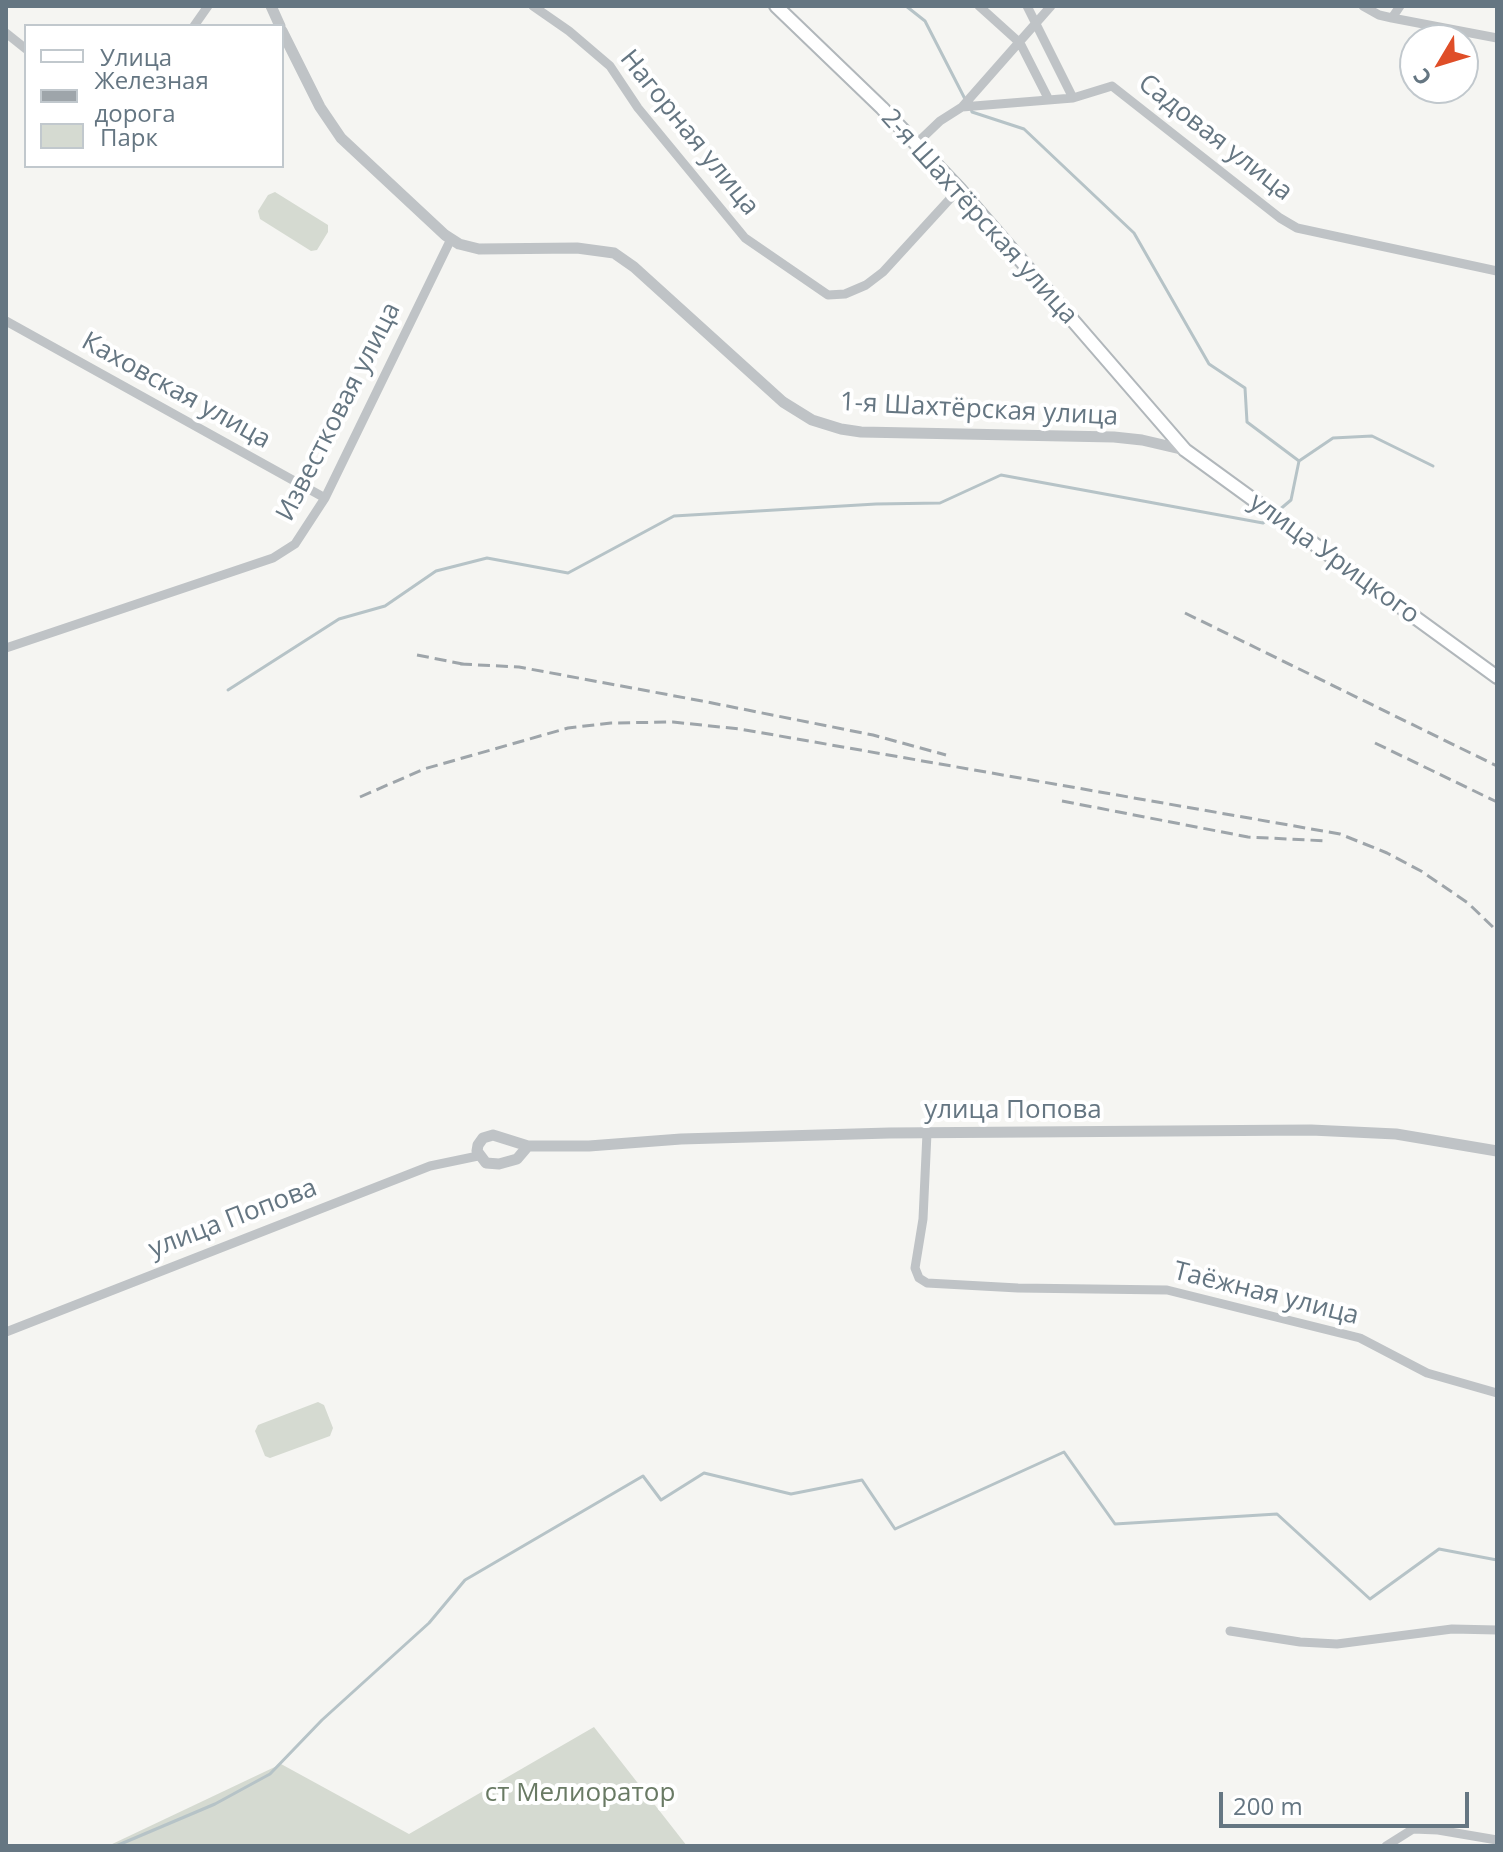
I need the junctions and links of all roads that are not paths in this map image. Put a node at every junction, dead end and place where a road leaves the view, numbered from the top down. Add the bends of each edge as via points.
1 (208, 6) edge
2 (533, 6) edge
3 (776, 6) edge
4 (979, 6) edge
5 (1027, 6) edge
6 (1051, 6) edge
7 (1363, 6) edge
8 (1400, 6) edge
9 (1392, 18) junction
10 (195, 24) edge
11 (1037, 24) junction
12 (6, 33) edge
13 (284, 35) edge
14 (1497, 38) edge
15 (1020, 43) junction
16 (24, 47) edge
17 (1073, 98) junction
18 (1049, 100) junction
19 (962, 107) junction
20 (917, 143) junction
21 (959, 189) junction
22 (451, 239) junction
23 (1497, 271) edge
24 (6, 321) edge
25 (1173, 437) joint
26 (1185, 450) junction
27 (325, 498) junction
28 (6, 648) edge
29 (1497, 677) edge
30 (927, 1133) junction
31 (528, 1146) junction
32 (1497, 1151) edge
33 (478, 1156) junction
34 (6, 1332) edge
35 (1497, 1393) edge
36 (1497, 1630) edge
37 (1230, 1631) dead end
38 (1497, 1840) edge
39 (1386, 1846) edge

1 - 10 street
2 - 21 street, Нагорная улица via 610,66 745,238 828,295 845,294 883,272
3 - 20 main road, 2-я Шахтёрская улица
4 - 15 street
5 - 11 street
6 - 11 street
7 - 9 street
8 - 9 street
9 - 14 street
11 - 15 street
11 - 17 street
12 - 16 street
13 - 22 street via 341,138
15 - 18 street
15 - 19 street
17 - 18 street, Садовая улица
17 - 23 street, Садовая улица via 1112,86 1297,228
18 - 19 street, Садовая улица
19 - 20 street
20 - 21 main road, 2-я Шахтёрская улица
21 - 25 main road, 2-я Шахтёрская улица
22 - 26 street, 1-я Шахтёрская улица via 479,249 614,253 783,402 825,425 861,432 1114,437
22 - 27 street, Известковая улица
24 - 27 street, Каховская улица
25 - 26 main road, улица Урицкого
26 - 29 main road, улица Урицкого
27 - 28 street, Известковая улица via 295,544 273,558
30 - 31 street, улица Попова
30 - 32 street, улица Попова via 1311,1130 1396,1134
30 - 35 street, Таёжная улица via 915,1268 927,1283 1167,1290 1360,1338 1427,1373
31 - 33 street, улица Попова via 517,1159 499,1164
31 - 33 street, улица Попова via 488,1136 478,1145
33 - 34 street, улица Попова via 430,1166
36 - 37 street via 1452,1629 1337,1644
38 - 39 street via 1413,1829

